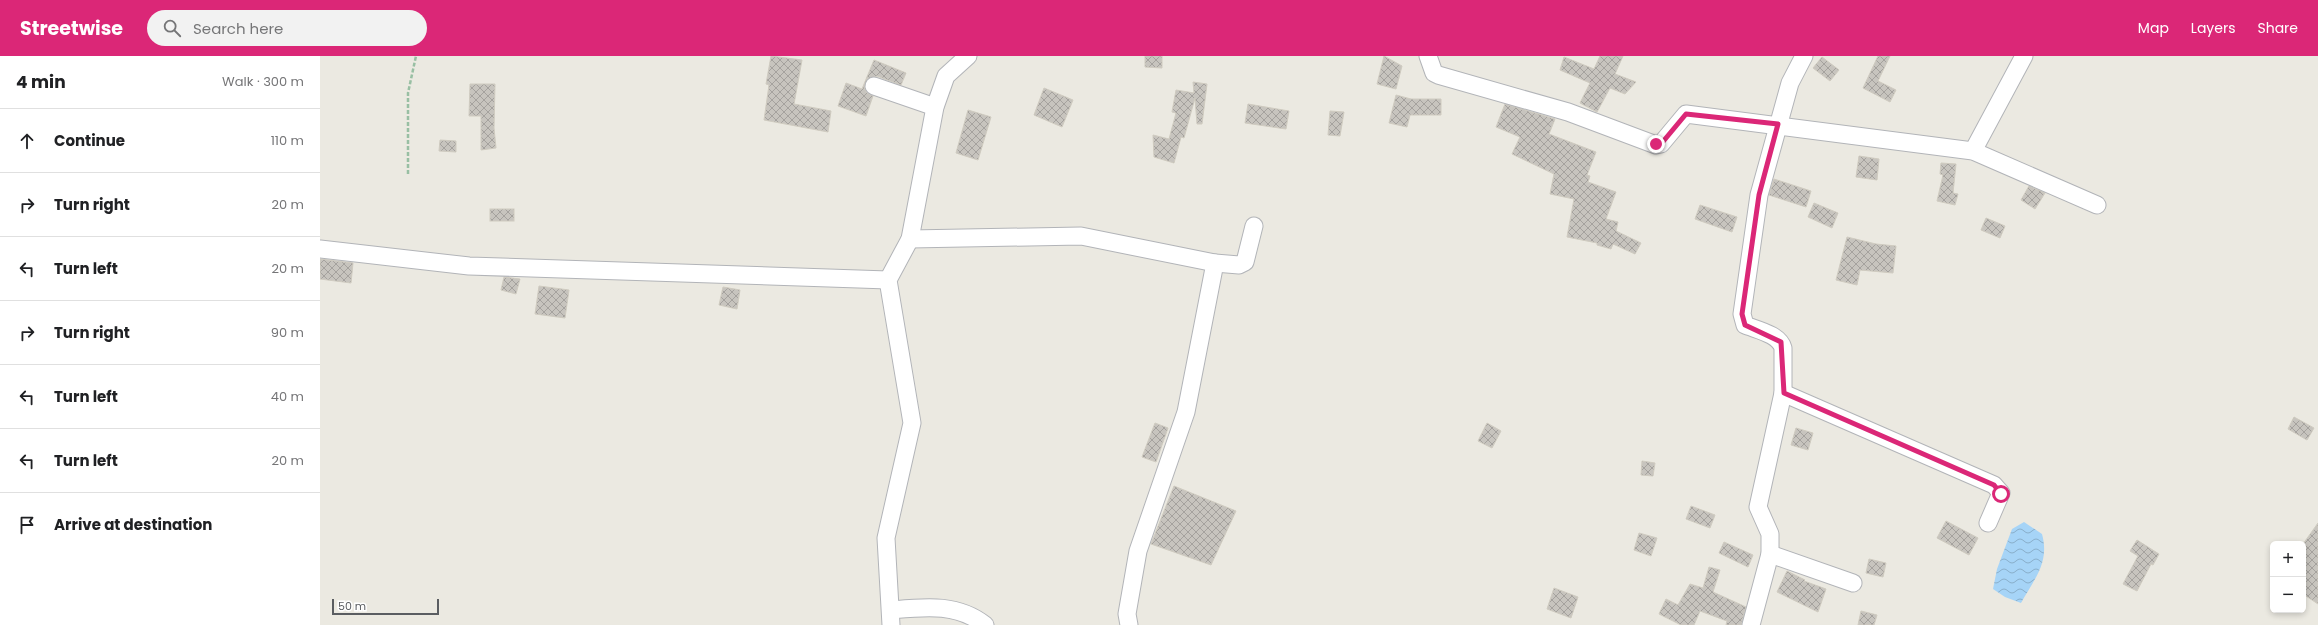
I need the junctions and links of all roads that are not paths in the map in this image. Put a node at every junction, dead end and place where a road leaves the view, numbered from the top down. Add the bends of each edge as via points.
1 (968, 56) edge
2 (1428, 56) edge
3 (1804, 56) edge
4 (2024, 56) edge
5 (874, 86) dead end
6 (935, 107) junction
7 (1778, 124) junction
8 (1973, 150) junction
9 (2097, 205) dead end
10 (1254, 226) dead end
11 (910, 239) junction
12 (320, 249) edge
13 (1215, 263) junction
14 (888, 280) junction
15 (1784, 393) junction
16 (1988, 523) dead end
17 (1770, 554) junction
18 (1853, 583) dead end
19 (891, 618) edge
20 (985, 625) edge
21 (1129, 625) edge
22 (1751, 625) edge

1 - 6 street via 946,76
2 - 7 street via 1434,73 1438,75 1568,112 1656,144 1661,144 1686,114
3 - 7 street via 1792,78
4 - 8 street
5 - 6 street
6 - 11 street
7 - 8 street
7 - 15 street via 1759,195 1742,314 1745,325 1781,342
8 - 9 street
10 - 13 street via 1245,262 1239,265
11 - 13 street via 1081,236
11 - 14 street
12 - 14 street via 469,266
13 - 21 street via 1186,412 1138,551 1126,614
14 - 19 street via 912,423 886,538
15 - 16 street via 1994,485 2001,494
15 - 17 street via 1758,507 1770,534
17 - 18 street
17 - 22 street
19 - 20 street via 932,606 963,612

